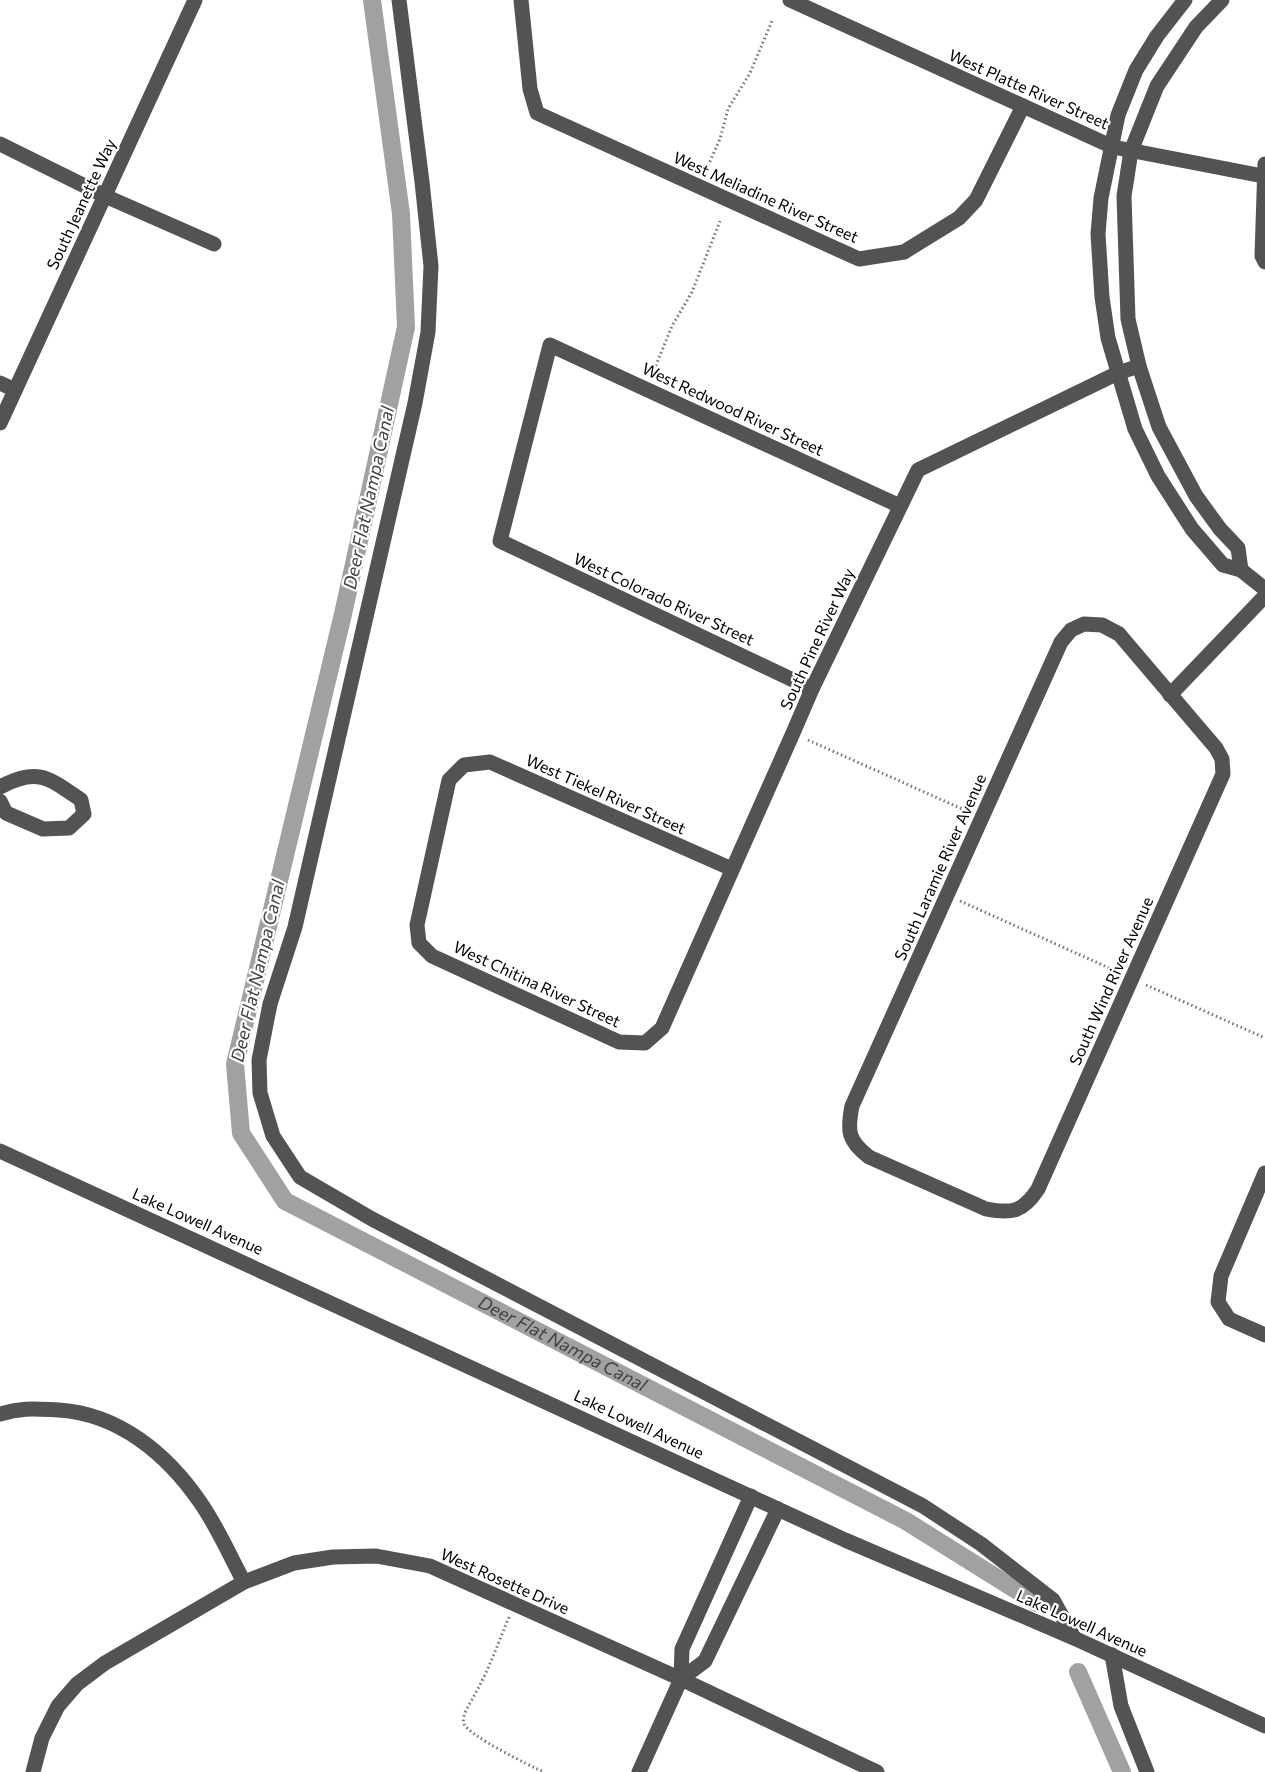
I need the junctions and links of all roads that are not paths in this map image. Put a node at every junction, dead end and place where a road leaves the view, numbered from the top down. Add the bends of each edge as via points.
1 (195, 0) edge
2 (399, 0) edge
3 (521, 0) edge
4 (790, 0) edge
5 (1185, 0) edge
6 (1222, 0) edge
7 (1023, 106) junction
8 (0, 144) edge
9 (1113, 147) junction
10 (1131, 151) junction
11 (1264, 170) edge
12 (105, 195) junction
13 (214, 244) dead end
14 (1265, 262) edge
15 (1139, 366) junction
16 (1118, 373) junction
17 (0, 383) edge
18 (15, 390) junction
19 (0, 423) edge
20 (900, 506) junction
21 (500, 542) joint
22 (1241, 570) junction
23 (1265, 590) edge
24 (1265, 596) edge
25 (812, 689) junction
26 (1170, 695) junction
27 (0, 787) edge
28 (0, 801) edge
29 (732, 869) junction
30 (419, 943) joint
31 (645, 1043) joint
32 (0, 1151) edge
33 (1265, 1173) edge
34 (1018, 1210) joint
35 (1265, 1335) edge
36 (0, 1414) edge
37 (751, 1496) junction
38 (778, 1509) junction
39 (244, 1582) junction
40 (1074, 1638) junction
41 (1112, 1655) junction
42 (681, 1679) junction
43 (1265, 1726) edge
44 (33, 1772) edge
45 (639, 1772) edge
46 (877, 1772) edge
47 (1147, 1772) edge

1 - 12 street, South Jeanette Way
2 - 40 street via 430,266 428,332 415,404 295,927 270,1004 258,1060 260,1093 273,1136 300,1177 372,1219 922,1506 981,1544 1053,1600
3 - 7 street, West Meliadine River Street via 530,89 537,113 859,259 904,252 958,218 976,201
4 - 7 street, West Platte River Street
5 - 9 street via 1136,70 1118,115
6 - 10 street via 1196,27 1157,86
7 - 9 street, West Platte River Street
8 - 12 street
9 - 10 street, West Platte River Street
9 - 16 street via 1101,198 1098,234 1102,297
10 - 11 street, West Platte River Street
10 - 15 street via 1124,196 1128,319
11 - 14 street
12 - 13 street
12 - 18 street, South Jeanette Way
15 - 16 street, South Pine River Way
15 - 22 street via 1159,427 1196,496 1238,548
16 - 20 street, South Pine River Way via 918,470
16 - 22 street via 1135,429 1158,476 1192,529 1223,565
17 - 18 street
18 - 19 street, South Jeanette Way
20 - 21 street, West Redwood River Street via 550,345
20 - 25 street, South Pine River Way
21 - 25 street, West Colorado River Street
22 - 23 street
24 - 26 street
25 - 29 street, South Pine River Way
26 - 34 street, South Wind River Avenue via 1216,748 1222,759 1222,774 1038,1190
26 - 34 street, South Laramie River Avenue via 1119,634 1102,625 1084,624 1071,630 1061,642 852,1106 850,1136 869,1157 986,1209
27 - 28 street via 33,775 53,780 81,800 84,814 69,828 43,829 6,813
29 - 30 street, West Tiekel River Street via 490,762 464,765 449,780 417,926
29 - 31 street, South Pine River Way via 662,1028
30 - 31 street, West Chitina River Street via 432,956 619,1042
32 - 37 street, Lake Lowell Avenue
33 - 35 street via 1221,1276 1218,1302 1229,1318
36 - 39 street via 20,1408 75,1411 121,1426 160,1454 200,1502
37 - 38 street, Lake Lowell Avenue
37 - 42 street via 682,1649
38 - 40 street, Lake Lowell Avenue
38 - 42 street via 705,1661
39 - 42 street, West Rosette Drive via 294,1563 333,1557 376,1556 430,1566
39 - 44 street, West Rosette Drive via 105,1663 77,1684 57,1706 42,1738
40 - 41 street, Lake Lowell Avenue
41 - 43 street, Lake Lowell Avenue
41 - 47 street via 1121,1706
42 - 45 street
42 - 46 street, West Rosette Drive

